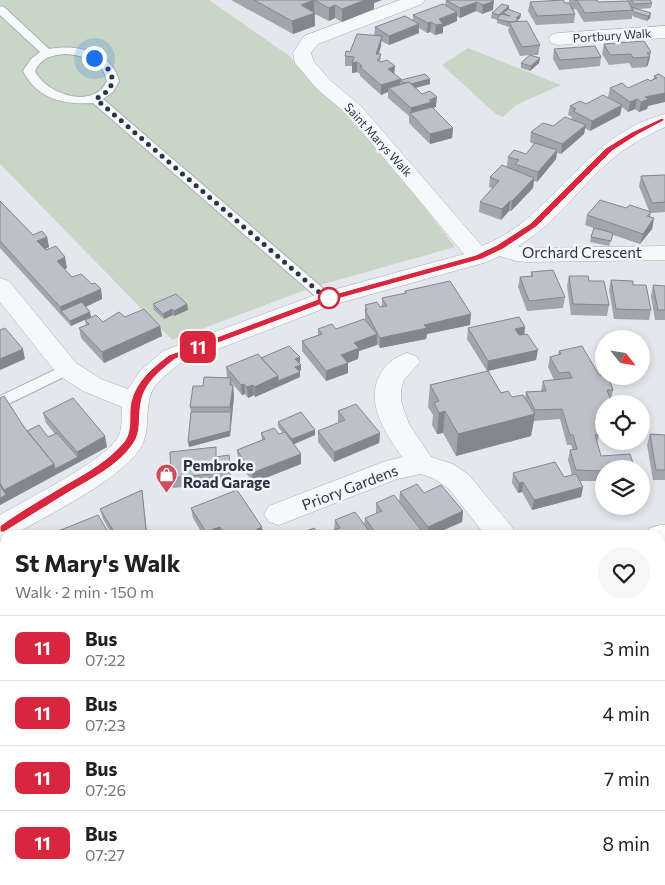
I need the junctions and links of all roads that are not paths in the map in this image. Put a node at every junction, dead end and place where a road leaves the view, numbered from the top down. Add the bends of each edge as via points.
1 (416, 0) edge
2 (0, 10) edge
3 (665, 32) edge
4 (558, 39) dead end
5 (46, 53) junction
6 (96, 99) junction
7 (665, 120) edge
8 (490, 252) junction
9 (665, 253) edge
10 (327, 299) junction
11 (5, 300) edge
12 (407, 362) dead end
13 (66, 368) junction
14 (136, 402) junction
15 (0, 403) edge
16 (421, 464) junction
17 (279, 514) dead end
18 (0, 529) edge
19 (498, 530) edge

1 - 8 street, Saint Marys Walk via 311,40 302,53 305,63 324,85 355,111
2 - 5 lane
3 - 4 street, Portbury Walk
5 - 6 lane via 34,62 29,71 32,79 53,95 69,100
5 - 6 lane via 71,52 104,64 111,71 113,81 109,90
6 - 10 lane
7 - 8 street via 609,149 534,225
8 - 9 street, Orchard Crescent via 527,255
8 - 10 street
10 - 14 street via 172,357 152,372
11 - 13 street
12 - 16 street, Priory Gardens via 391,378 386,397 397,427
13 - 14 street via 92,385
13 - 15 lane
14 - 18 street via 130,442 118,455 102,468
16 - 17 street, Priory Gardens via 393,469
16 - 19 street, Priory Gardens via 443,471 459,482

